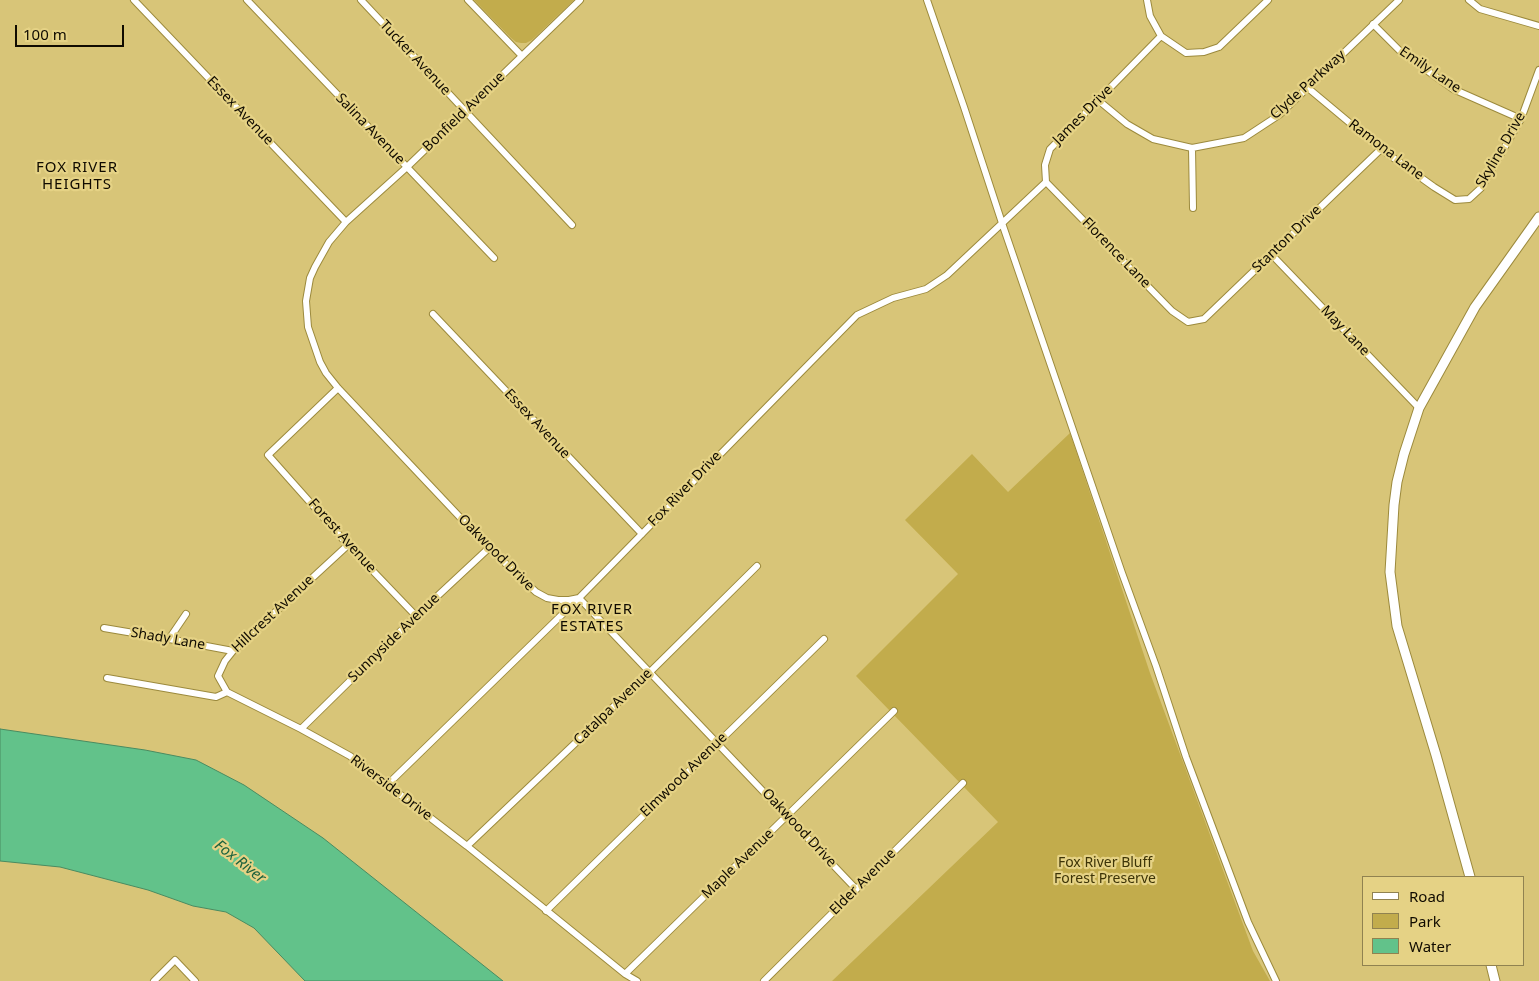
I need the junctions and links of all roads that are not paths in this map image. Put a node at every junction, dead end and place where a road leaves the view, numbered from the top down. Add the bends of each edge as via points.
1 (134, 0) edge
2 (247, 0) edge
3 (361, 0) edge
4 (468, 0) edge
5 (580, 0) edge
6 (927, 0) edge
7 (1147, 0) edge
8 (1268, 0) edge
9 (1399, 0) edge
10 (1469, 0) edge
11 (1373, 24) junction
12 (1539, 26) edge
13 (1161, 36) junction
14 (522, 56) junction
15 (1539, 70) edge
16 (1308, 88) junction
17 (1098, 100) junction
18 (465, 111) junction
19 (1521, 119) junction
20 (1192, 148) junction
21 (1382, 149) junction
22 (407, 167) junction
23 (1046, 182) junction
24 (1469, 199) joint
25 (1193, 208) dead end
26 (1539, 217) edge
27 (346, 222) junction
28 (1002, 223) junction
29 (572, 225) dead end
30 (1271, 254) junction
31 (494, 258) dead end
32 (433, 314) dead end
33 (1188, 322) joint
34 (338, 388) junction
35 (1418, 408) junction
36 (642, 534) junction
37 (348, 545) junction
38 (489, 548) junction
39 (757, 566) dead end
40 (579, 598) junction
41 (186, 614) dead end
42 (416, 616) junction
43 (104, 628) dead end
44 (168, 639) junction
45 (824, 639) dead end
46 (233, 651) junction
47 (650, 672) junction
48 (107, 678) dead end
49 (227, 692) junction
50 (894, 710) dead end
51 (301, 729) junction
52 (716, 743) junction
53 (962, 783) dead end
54 (387, 784) junction
55 (788, 816) junction
56 (467, 846) junction
57 (1470, 876) edge
58 (856, 889) junction
59 (546, 911) junction
60 (1491, 966) edge
61 (625, 974) junction
62 (154, 981) edge
63 (195, 981) edge
64 (637, 981) edge
65 (764, 981) edge
66 (1276, 981) edge
67 (1495, 981) edge

1 - 27 street, Essex Avenue
2 - 22 street, Salina Avenue
3 - 18 street, Tucker Avenue
4 - 14 street
5 - 14 street, Bonfield Avenue
6 - 28 street
7 - 13 street via 1150,16
8 - 13 street via 1219,47 1186,53
9 - 11 street, Clyde Parkway
10 - 12 street via 1480,9
11 - 16 street, Clyde Parkway
11 - 19 street, Emily Lane via 1401,52 1453,88
13 - 17 street, James Drive
14 - 18 street, Bonfield Avenue
15 - 19 street, Skyline Drive
16 - 20 street, Clyde Parkway via 1278,115 1244,138
16 - 21 street, Ramona Lane
17 - 20 street, Clyde Parkway via 1126,124 1153,139
17 - 23 street, James Drive via 1050,149 1045,165
18 - 22 street, Bonfield Avenue
18 - 29 street, Tucker Avenue
19 - 24 street, Skyline Drive via 1481,188
20 - 25 street
21 - 24 street, Ramona Lane via 1455,200
21 - 30 street, Stanton Drive
22 - 27 street, Bonfield Avenue
22 - 31 street, Salina Avenue
23 - 28 street
23 - 33 street, Florence Lane via 1172,311
26 - 35 main road via 1475,307
27 - 34 street, Oakwood Drive via 329,242 315,267 306,301 308,327 316,351 326,373
28 - 36 street, Fox River Drive via 947,275 926,289 892,298 857,315
28 - 66 street via 1186,757 1248,922
30 - 33 street, Stanton Drive via 1204,319
30 - 35 street, May Lane
32 - 36 street, Essex Avenue
34 - 37 street, Forest Avenue via 268,455
34 - 38 street, Oakwood Drive
35 - 57 main road via 1397,482 1390,572 1397,626
36 - 40 street, Fox River Drive
37 - 42 street, Forest Avenue
37 - 46 street, Hillcrest Avenue
38 - 40 street, Oakwood Drive via 536,592 558,600
38 - 42 street, Sunnyside Avenue
39 - 47 street, Catalpa Avenue
40 - 47 street, Oakwood Drive
40 - 54 street, Fox River Drive
41 - 44 street
42 - 51 street, Sunnyside Avenue
43 - 44 street, Shady Lane
44 - 46 street, Shady Lane
45 - 52 street, Elmwood Avenue
46 - 49 street, Hillcrest Avenue via 218,676
47 - 52 street, Oakwood Drive
47 - 56 street, Catalpa Avenue
48 - 49 street via 216,696
49 - 51 street, Riverside Drive
50 - 55 street, Maple Avenue
51 - 54 street, Riverside Drive via 350,756
52 - 55 street, Oakwood Drive
52 - 59 street, Elmwood Avenue
53 - 58 street, Elder Avenue
54 - 56 street, Riverside Drive
55 - 58 street, Oakwood Drive
55 - 61 street, Maple Avenue
56 - 59 street, Riverside Drive
58 - 65 street, Elder Avenue
59 - 61 street, Riverside Drive
60 - 67 main road
61 - 64 street, Riverside Drive
62 - 63 street via 175,960

